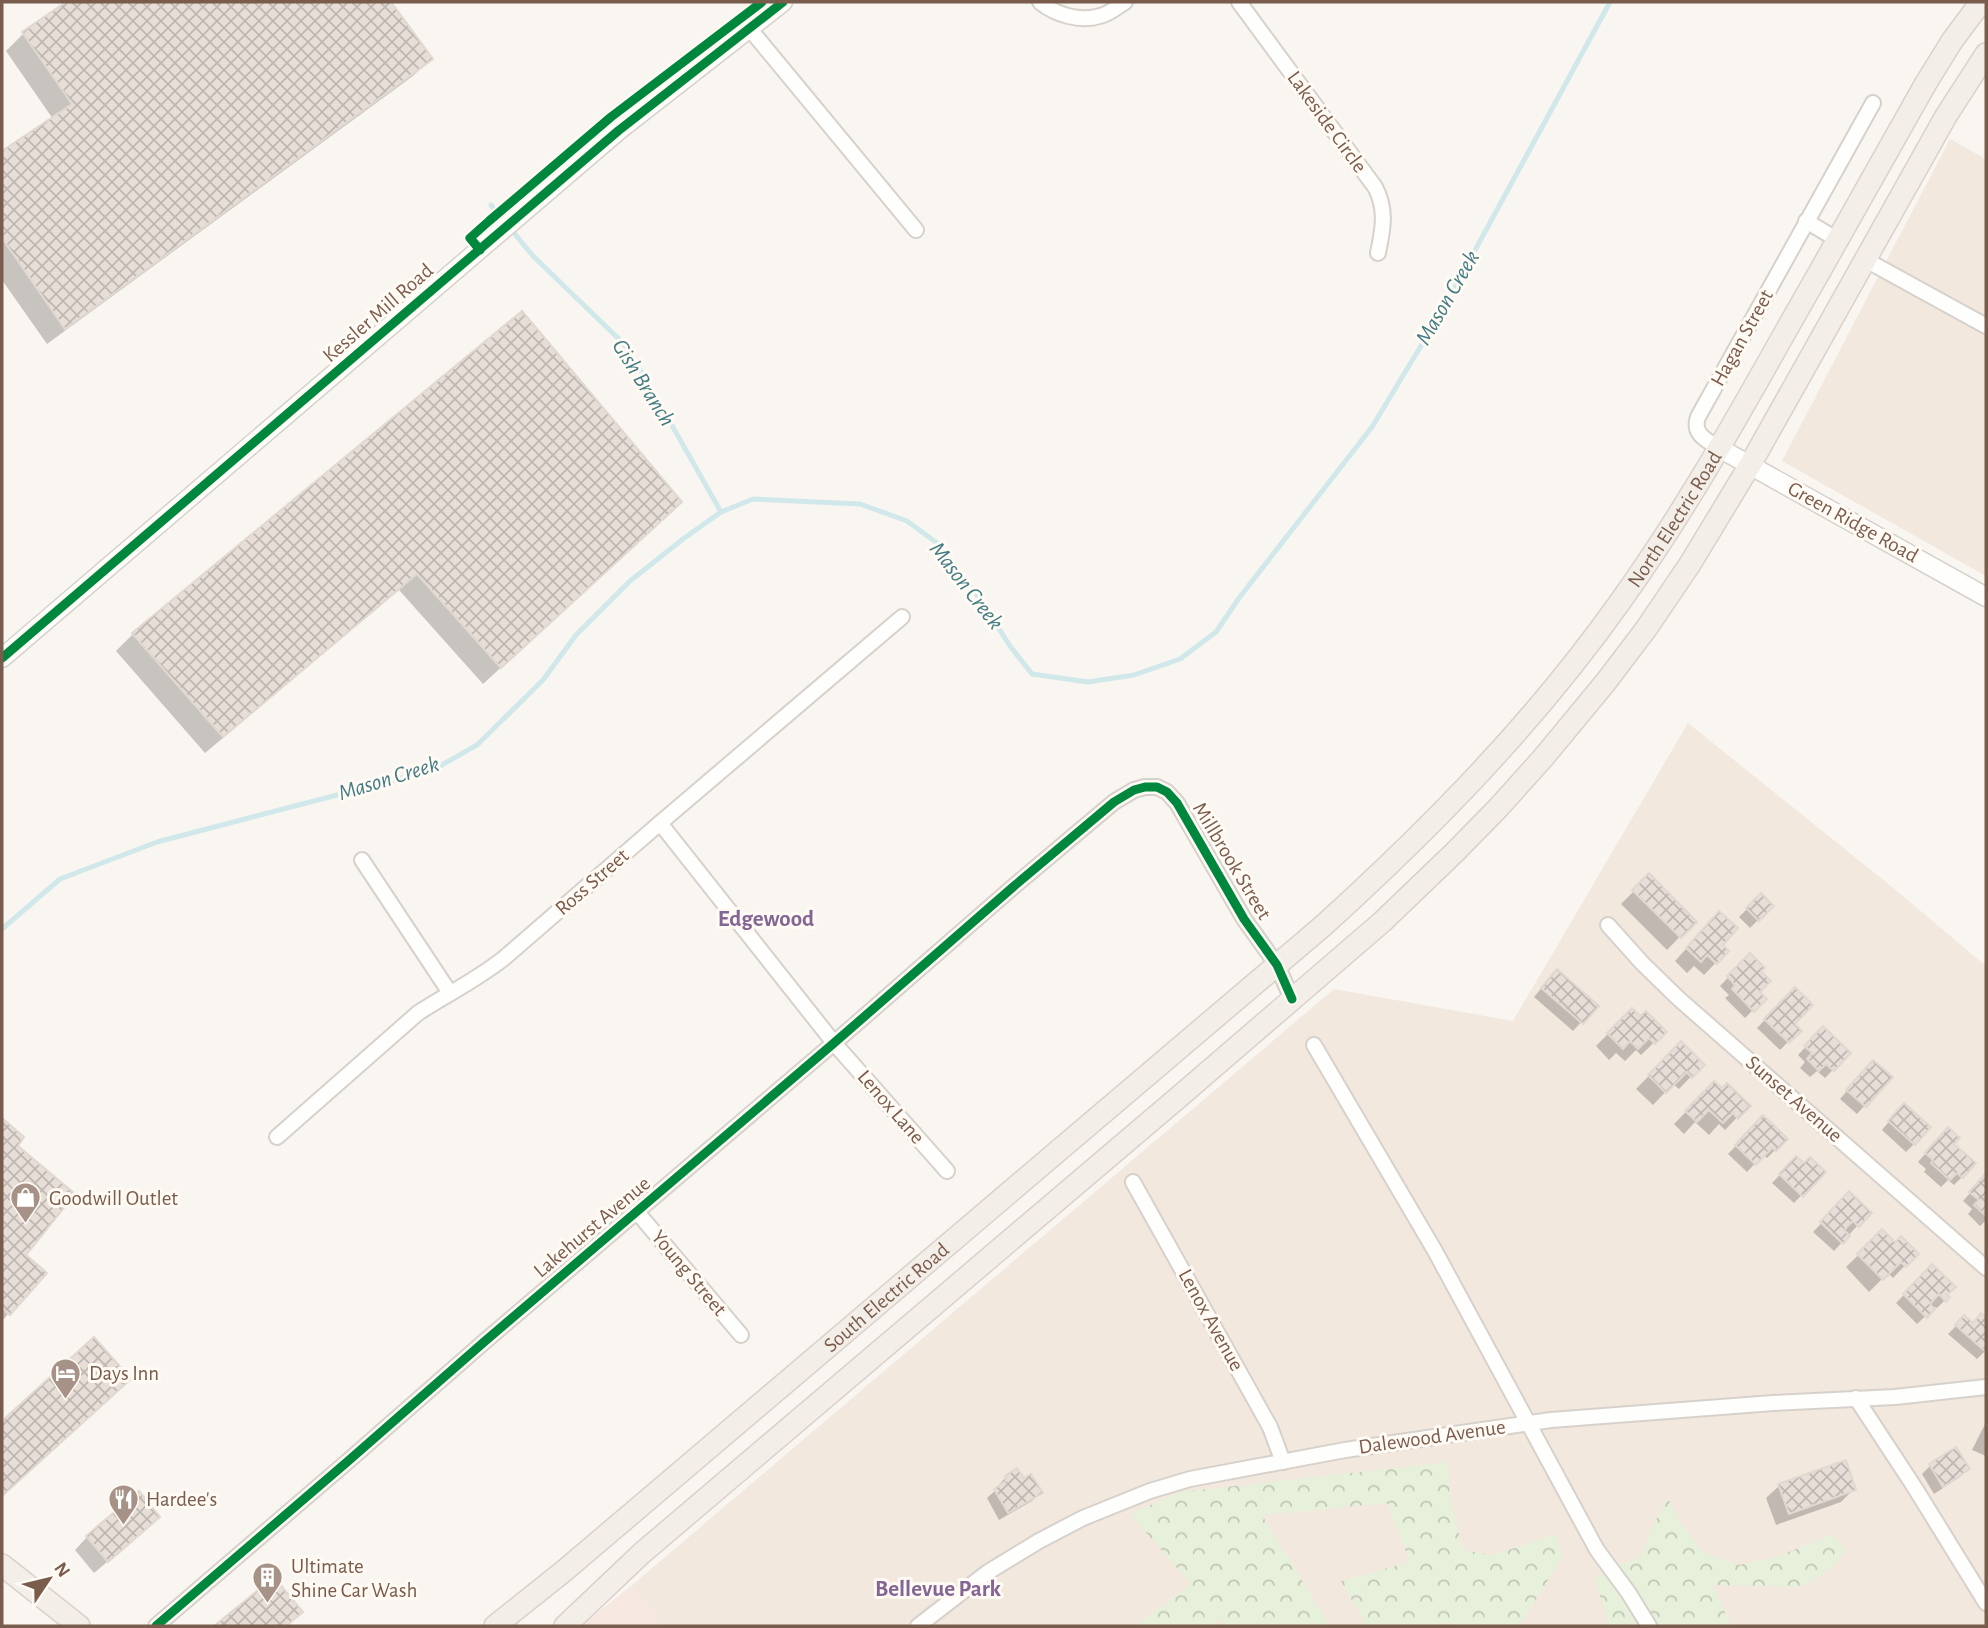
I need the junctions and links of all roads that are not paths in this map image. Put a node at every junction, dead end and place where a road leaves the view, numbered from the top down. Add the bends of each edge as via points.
1 (783, 2) edge
2 (1040, 2) edge
3 (1125, 2) edge
4 (1239, 2) edge
5 (1982, 2) edge
6 (749, 27) junction
7 (1986, 54) edge
8 (1873, 103) dead end
9 (1806, 221) junction
10 (916, 230) dead end
11 (1838, 240) junction
12 (1378, 253) dead end
13 (1866, 260) junction
14 (1986, 326) edge
15 (1719, 448) junction
16 (1750, 466) junction
17 (1986, 597) edge
18 (902, 617) dead end
19 (2, 658) edge
20 (660, 823) junction
21 (1051, 855) joint
22 (362, 860) dead end
23 (1608, 925) dead end
24 (1277, 965) junction
25 (450, 993) junction
26 (1292, 999) junction
27 (835, 1044) junction
28 (1314, 1045) dead end
29 (277, 1138) dead end
30 (947, 1171) dead end
31 (1133, 1182) dead end
32 (637, 1212) junction
33 (1986, 1268) edge
34 (741, 1335) dead end
35 (1986, 1387) edge
36 (1856, 1398) junction
37 (1528, 1423) junction
38 (1283, 1462) junction
39 (2, 1565) edge
40 (1986, 1603) edge
41 (79, 1626) edge
42 (156, 1626) edge
43 (495, 1626) edge
44 (565, 1626) edge
45 (918, 1626) edge
46 (1649, 1626) edge

1 - 6 street, Kessler Mill Road
2 - 3 street via 1059,13 1089,18
4 - 12 street, Lakeside Circle via 1375,187 1383,209
5 - 11 main road, North Electric Road via 1926,83
6 - 10 street
6 - 19 street, Kessler Mill Road via 618,131
7 - 13 main road, North Electric Road
8 - 9 street, Hagan Street
9 - 11 street
9 - 15 street, Hagan Street via 1698,417 1700,435
11 - 15 main road, North Electric Road
13 - 14 street
13 - 16 main road, North Electric Road
15 - 16 street, Green Ridge Road
15 - 24 main road, North Electric Road via 1657,549 1563,678 1428,828
16 - 17 street, Green Ridge Road
16 - 26 main road, North Electric Road via 1646,629 1543,758 1454,853
18 - 20 street, Ross Street
20 - 25 street, Ross Street via 503,959
20 - 27 street
21 - 24 street, Millbrook Street via 1114,802 1145,786 1157,787 1177,803 1244,919
21 - 27 street, Lakehurst Avenue
22 - 25 street
23 - 33 street, Sunset Avenue via 1679,999
24 - 26 street, Millbrook Street
24 - 43 main road, South Electric Road
25 - 29 street, Ross Street via 418,1013
26 - 44 main road, South Electric Road via 652,1544
27 - 30 street, Lenox Lane
27 - 32 street, Lakehurst Avenue
28 - 37 street via 1435,1251
31 - 38 street, Lenox Avenue via 1270,1427
32 - 34 street, Young Street
32 - 42 street, Lakehurst Avenue
35 - 36 street, Dalewood Avenue
36 - 37 street, Dalewood Avenue
36 - 40 street
37 - 38 street, Dalewood Avenue
37 - 46 street via 1597,1550
38 - 45 street, Dalewood Avenue via 1190,1479 1083,1518 988,1572
39 - 41 main road

